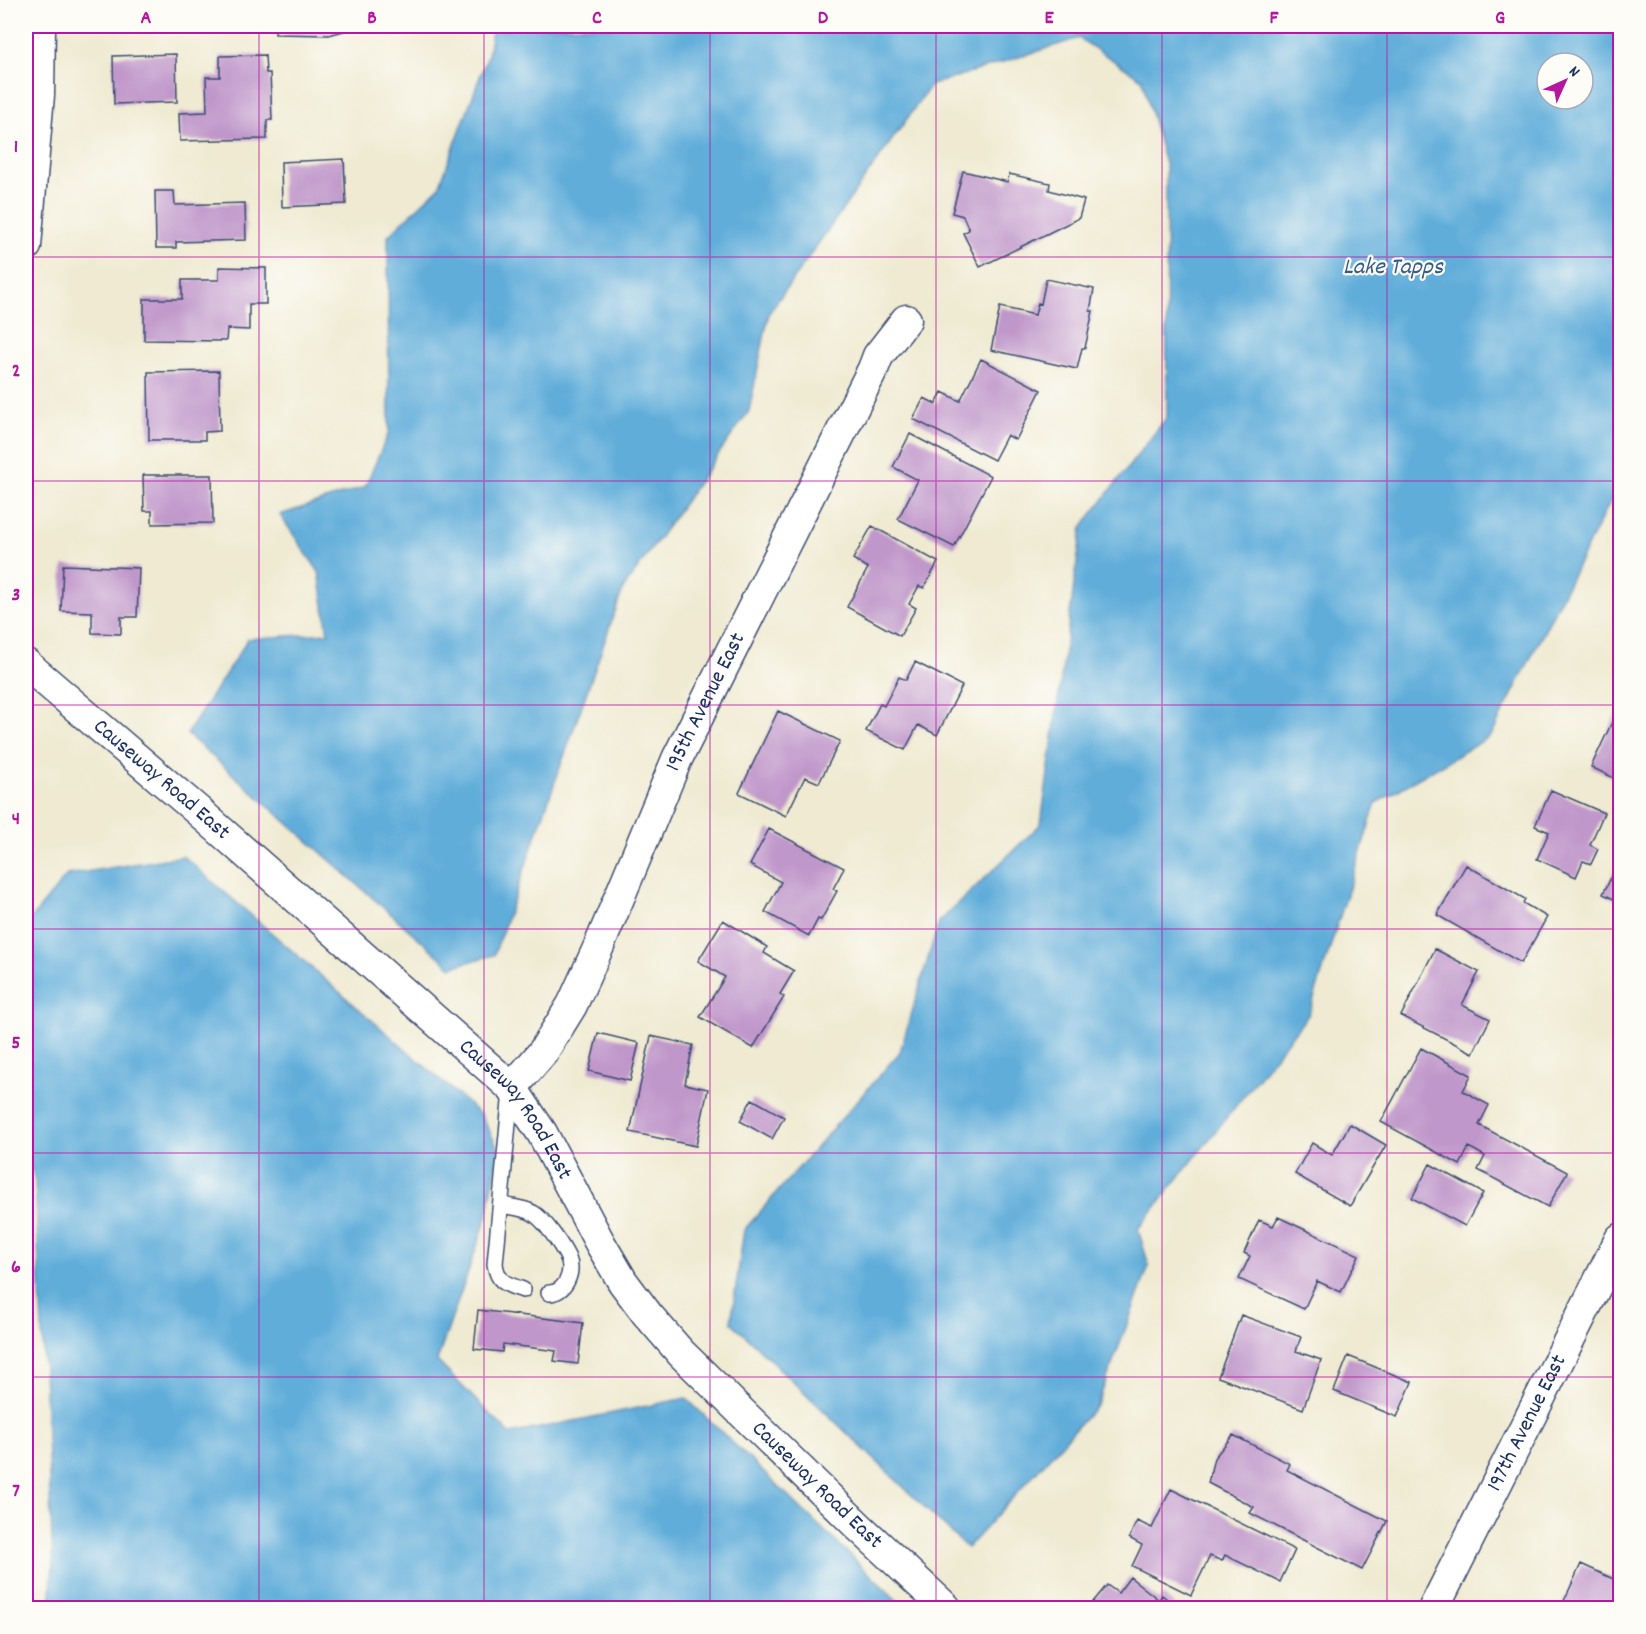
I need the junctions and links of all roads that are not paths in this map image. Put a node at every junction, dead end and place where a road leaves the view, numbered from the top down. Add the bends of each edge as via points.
1 (40, 26) edge
2 (26, 246) edge
3 (906, 320) dead end
4 (26, 664) edge
5 (512, 1088) junction
6 (501, 1205) junction
7 (1620, 1239) edge
8 (523, 1290) dead end
9 (549, 1293) dead end
10 (946, 1608) edge
11 (1434, 1608) edge

1 - 2 street via 39,95
3 - 5 street, 195th Avenue East via 878,356 677,759 572,1005 543,1052
4 - 5 street, Causeway Road East
5 - 6 lane
5 - 10 street, Causeway Road East via 542,1132 623,1282 647,1314 681,1353
6 - 8 lane via 497,1275 505,1284
6 - 9 lane via 532,1212 546,1224 569,1259 564,1286
7 - 11 street, 197th Avenue East

